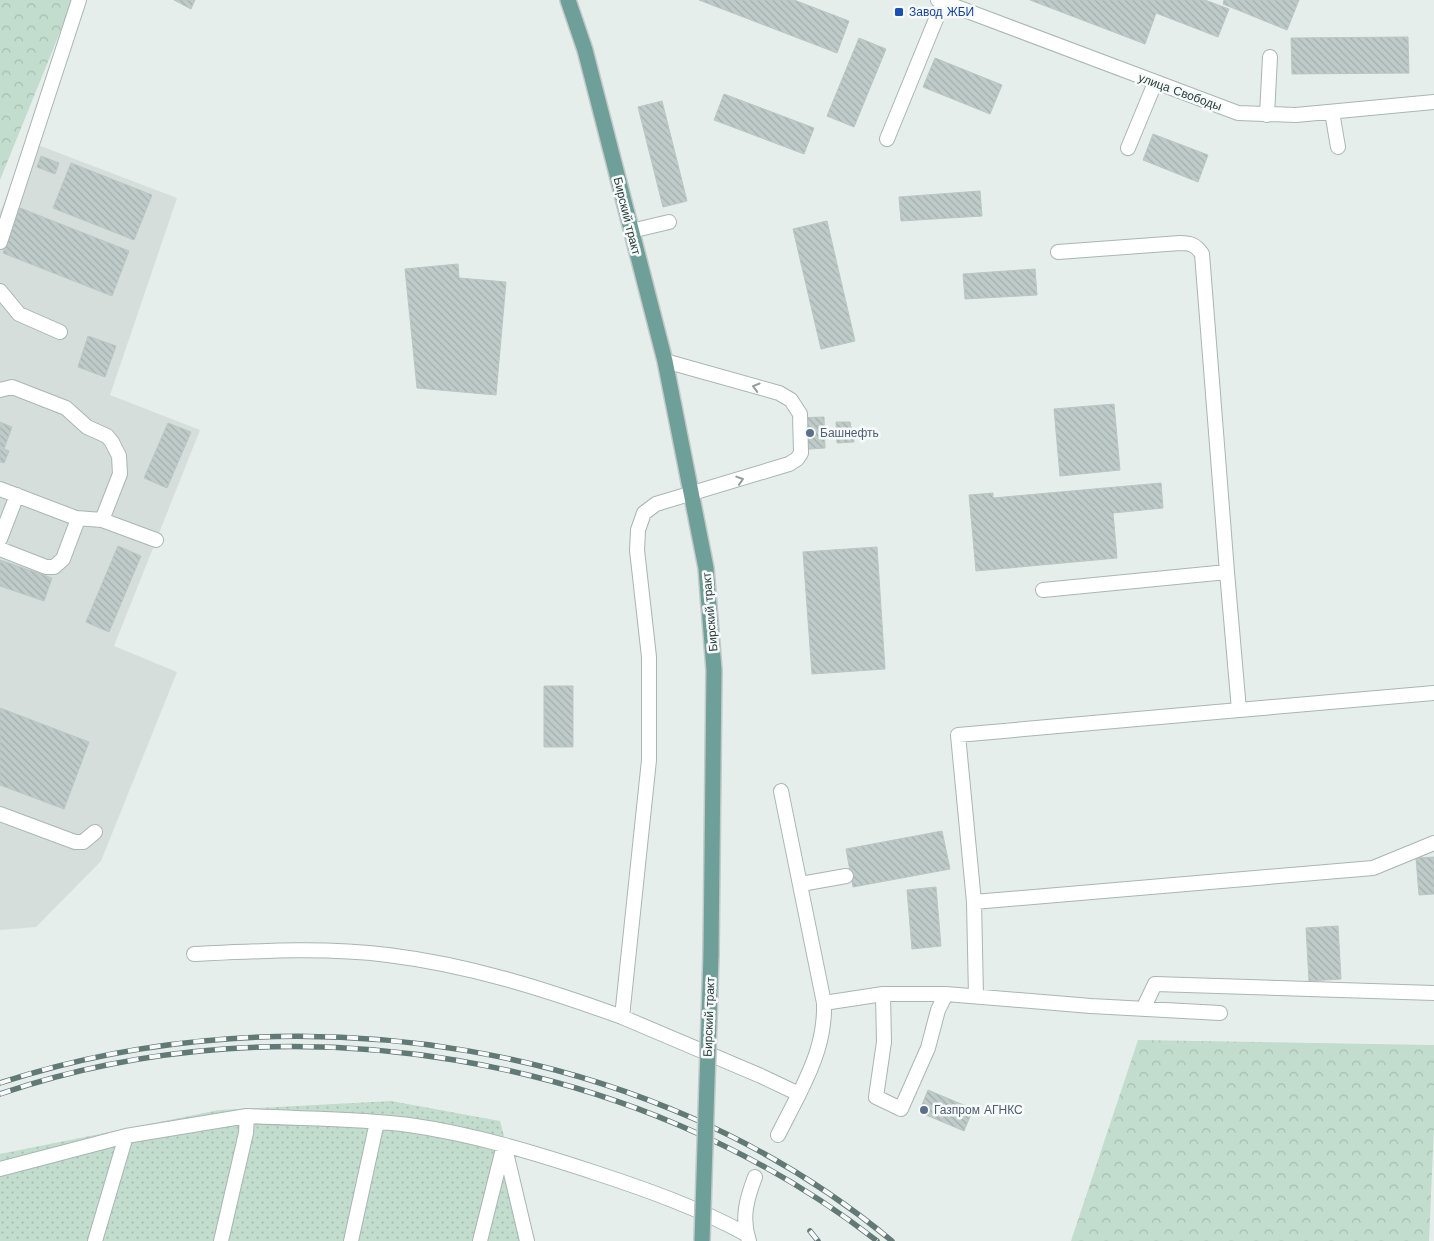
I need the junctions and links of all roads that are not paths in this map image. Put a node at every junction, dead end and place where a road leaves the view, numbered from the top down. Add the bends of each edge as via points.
1 (79, 0) edge
2 (568, 0) edge
3 (941, 1) edge
4 (1270, 56) dead end
5 (1155, 83) junction
6 (1434, 102) edge
7 (1332, 112) junction
8 (1267, 115) junction
9 (887, 139) dead end
10 (1338, 147) dead end
11 (1128, 148) dead end
12 (669, 222) dead end
13 (631, 231) junction
14 (0, 242) edge
15 (1058, 252) dead end
16 (0, 291) edge
17 (60, 332) dead end
18 (664, 361) junction
19 (0, 390) edge
20 (0, 489) edge
21 (17, 495) junction
22 (693, 495) junction
23 (78, 519) junction
24 (102, 520) junction
25 (0, 539) edge
26 (156, 540) dead end
27 (0, 549) edge
28 (1227, 572) junction
29 (1043, 590) dead end
30 (1434, 693) edge
31 (1239, 710) junction
32 (781, 791) dead end
33 (0, 814) edge
34 (95, 832) dead end
35 (1434, 842) edge
36 (846, 876) dead end
37 (801, 884) junction
38 (974, 902) junction
39 (194, 954) dead end
40 (1434, 993) edge
41 (883, 994) junction
42 (946, 994) junction
43 (976, 996) junction
44 (824, 1003) junction
45 (1143, 1009) junction
46 (1220, 1013) dead end
47 (622, 1017) junction
48 (799, 1094) junction
49 (247, 1116) junction
50 (377, 1122) junction
51 (778, 1135) dead end
52 (126, 1136) junction
53 (504, 1145) junction
54 (0, 1169) edge
55 (755, 1177) dead end
56 (748, 1238) edge
57 (96, 1241) edge
58 (220, 1241) edge
59 (350, 1241) edge
60 (480, 1241) edge
61 (527, 1241) edge
62 (702, 1241) edge

1 - 14 street
2 - 13 main road, Бирский тракт via 585,50
3 - 5 street, улица Свободы
3 - 9 street
4 - 8 street
5 - 8 street, улица Свободы via 1238,113
5 - 11 street
6 - 7 street, улица Свободы
7 - 8 street, улица Свободы
7 - 10 street
12 - 13 street
13 - 18 main road, Бирский тракт
15 - 28 street via 1180,243 1191,244 1202,254
16 - 17 street via 19,314
18 - 22 main road, Бирский тракт
22 -> 18 street via 797,460 801,453 800,414 791,400 779,393
19 - 24 street via 12,387 66,408 87,427 107,436 112,442 119,456 120,474
20 - 21 street
21 - 23 street
21 - 25 street
22 - 47 street via 656,504 644,513 638,530 637,550 649,657 649,751
22 - 62 main road, Бирский тракт, bridge via 706,568 714,670 711,955
23 - 24 street
23 - 27 street via 63,559 54,567 46,567
24 - 26 street
28 - 29 street
28 - 31 street
30 - 31 street
31 - 38 street via 958,735
32 - 37 street
33 - 34 street via 75,842 83,842
35 - 38 street via 1373,868
36 - 37 street
37 - 44 street
38 - 43 street
39 - 47 street via 324,950 387,955 495,975
40 - 45 street via 1155,984
41 - 42 street
41 - 42 street via 884,1042 876,1097 901,1109 928,1048 938,1010
41 - 44 street
42 - 43 street
43 - 45 street
44 - 48 street via 825,1024 820,1046
45 - 46 street
47 - 48 street
48 - 51 street
49 - 50 street
49 - 52 street
49 - 58 street via 246,1133
50 - 53 street via 465,1135
50 - 59 street
52 - 54 street
52 - 57 street
53 - 56 street via 641,1188 701,1211
53 - 60 street
53 - 61 street
55 - 56 street via 747,1197

